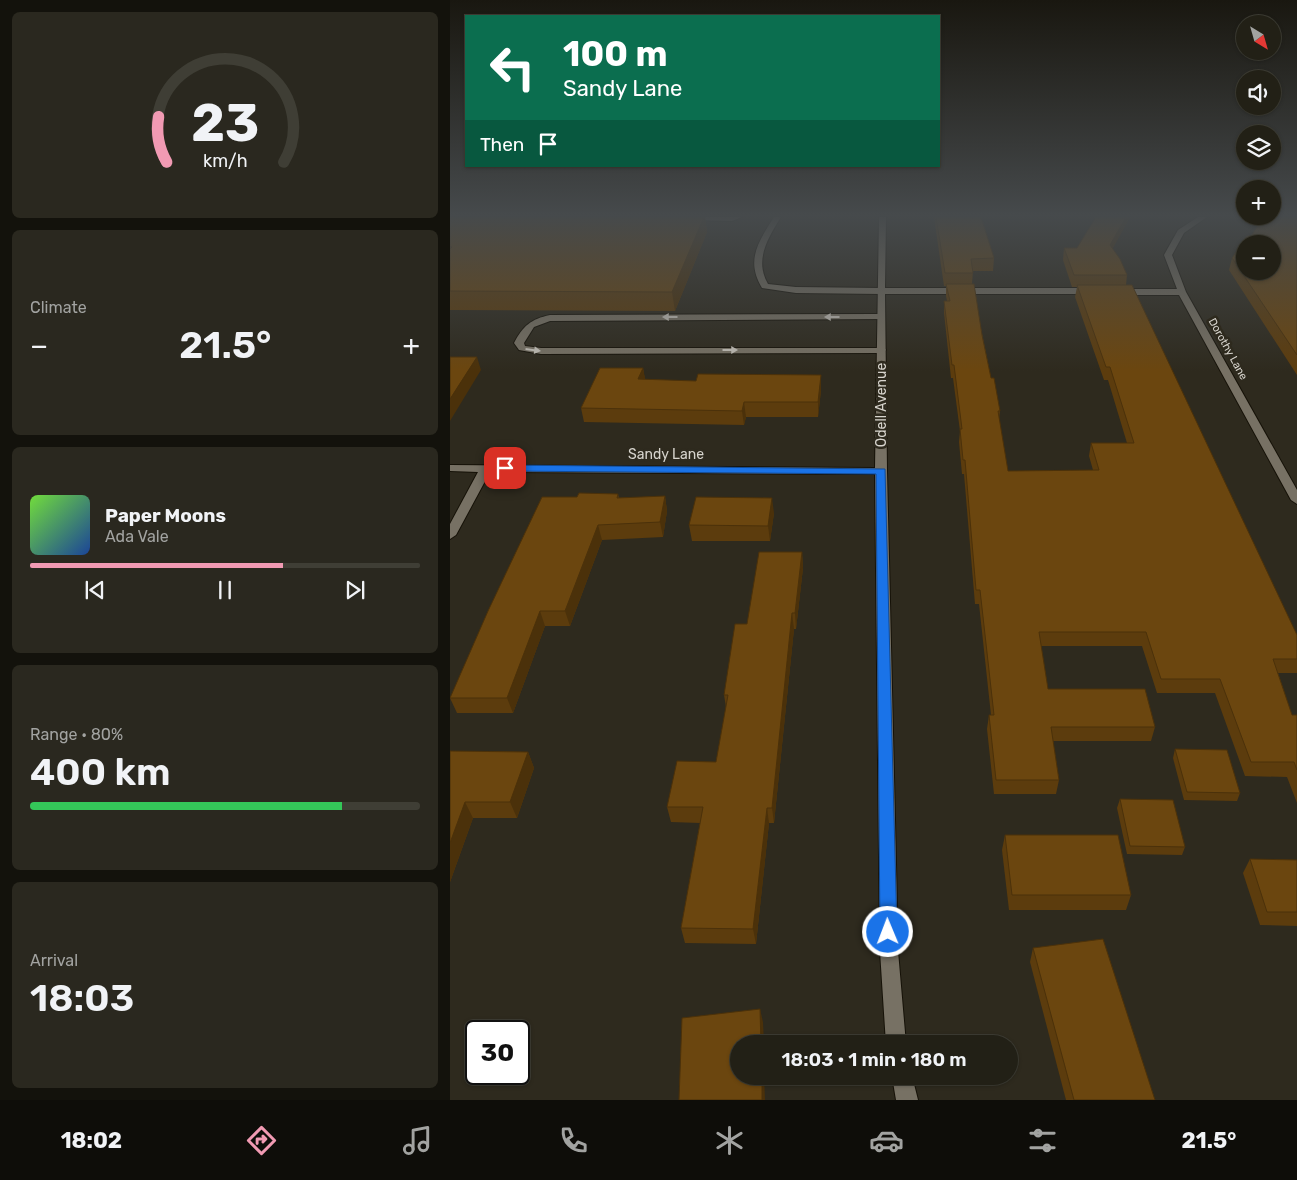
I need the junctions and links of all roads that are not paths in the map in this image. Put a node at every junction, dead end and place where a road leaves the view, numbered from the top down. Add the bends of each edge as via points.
1 (756, 268) edge
2 (881, 268) edge
3 (1173, 268) edge
4 (881, 291) junction
5 (1182, 292) junction
6 (881, 317) junction
7 (881, 350) junction
8 (450, 468) edge
9 (486, 468) junction
10 (882, 471) junction
11 (1297, 500) edge
12 (450, 535) edge
13 (895, 1035) edge
14 (904, 1085) edge
15 (907, 1100) edge

1 - 4 street via 766,286 796,290
2 - 4 street, Odell Avenue
3 - 5 street, Dorothy Lane
4 - 5 street
4 - 6 street, Odell Avenue
5 - 11 street, Dorothy Lane
6 - 7 street, Odell Avenue
6 -> 7 street via 550,318 537,320 528,326 518,343 522,348 541,351
7 - 10 street, Odell Avenue
8 - 9 street, Sandy Lane
9 - 10 street, Sandy Lane
9 - 12 street
10 - 13 street, Odell Avenue via 889,951
14 - 15 street

